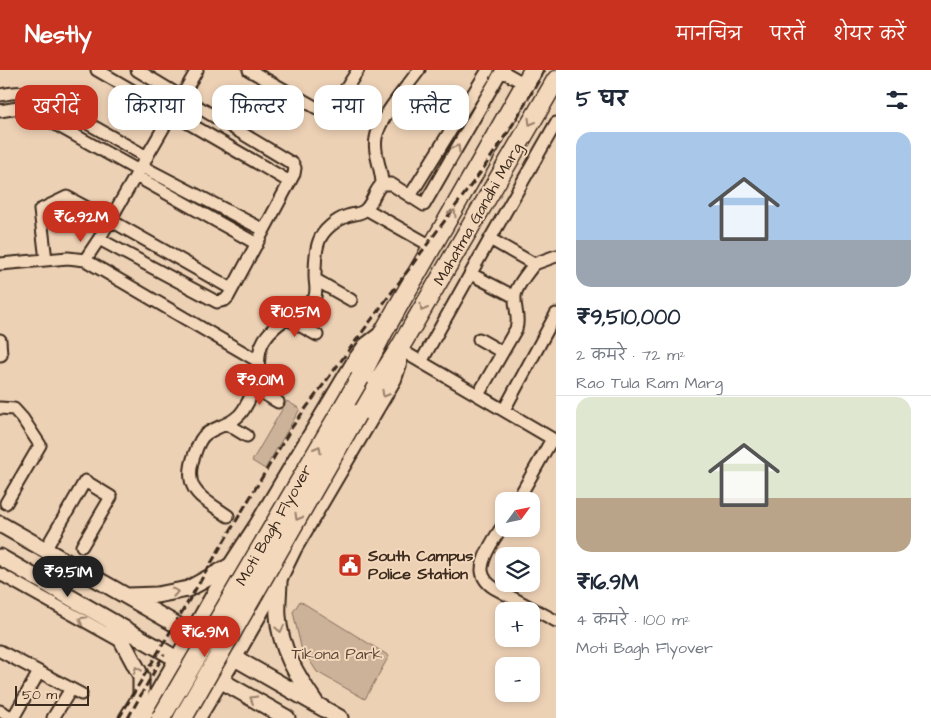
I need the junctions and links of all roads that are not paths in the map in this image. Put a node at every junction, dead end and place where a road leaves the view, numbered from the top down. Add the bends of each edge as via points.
1 (98, 70) edge
2 (137, 70) edge
3 (197, 70) edge
4 (248, 70) edge
5 (358, 70) edge
6 (420, 70) edge
7 (488, 70) edge
8 (502, 71) edge
9 (529, 77) edge
10 (556, 80) edge
11 (123, 85) edge
12 (161, 85) edge
13 (188, 85) edge
14 (409, 85) edge
15 (12, 92) junction
16 (0, 95) edge
17 (14, 109) junction
18 (392, 109) edge
19 (202, 110) edge
20 (0, 111) edge
21 (556, 123) edge
22 (163, 130) edge
23 (200, 130) edge
24 (141, 168) junction
25 (290, 182) junction
26 (382, 184) junction
27 (410, 196) junction
28 (366, 209) junction
29 (110, 220) junction
30 (264, 230) junction
31 (99, 239) junction
32 (490, 239) junction
33 (257, 244) junction
34 (433, 246) junction
35 (556, 256) edge
36 (46, 260) junction
37 (85, 260) junction
38 (0, 264) edge
39 (534, 264) junction
40 (471, 274) junction
41 (316, 280) junction
42 (232, 290) junction
43 (515, 297) junction
44 (351, 300) dead end
45 (556, 314) edge
46 (286, 318) junction
47 (384, 331) junction
48 (317, 335) dead end
49 (478, 339) dead end
50 (0, 340) edge
51 (399, 349) junction
52 (502, 352) junction
53 (0, 356) edge
54 (258, 361) junction
55 (422, 362) junction
56 (254, 388) junction
57 (478, 395) junction
58 (278, 402) dead end
59 (0, 408) edge
60 (504, 410) junction
61 (227, 424) junction
62 (246, 436) dead end
63 (554, 440) edge
64 (522, 492) edge
65 (6, 503) dead end
66 (228, 516) dead end
67 (0, 524) edge
68 (256, 526) junction
69 (496, 538) edge
70 (82, 546) dead end
71 (294, 549) junction
72 (45, 550) junction
73 (0, 557) edge
74 (230, 566) junction
75 (0, 574) edge
76 (279, 580) junction
77 (127, 596) junction
78 (556, 621) edge
79 (112, 622) junction
80 (191, 632) junction
81 (124, 643) junction
82 (0, 651) edge
83 (235, 657) junction
84 (177, 659) junction
85 (39, 672) junction
86 (220, 680) junction
87 (142, 690) junction
88 (317, 705) junction
89 (0, 711) edge
90 (13, 718) edge
91 (53, 718) edge
92 (125, 718) edge
93 (137, 718) edge
94 (143, 718) edge
95 (161, 718) edge
96 (183, 718) edge
97 (198, 718) edge
98 (287, 718) edge
99 (340, 718) edge

1 - 11 street
2 - 12 street
3 - 13 street
4 - 5 street via 324,112 335,106
6 - 14 street
7 - 27 street
8 - 9 street
27 -> 8 street via 424,206
34 -> 9 main road, Mahatma Gandhi Marg
10 -> 51 main road, Mahatma Gandhi Marg
15 - 16 street
15 - 17 street
15 - 24 street via 31,93 45,99
17 - 20 street
17 - 24 street via 37,114
18 - 26 street via 376,139
19 - 25 street via 293,164 295,168
21 - 32 street
22 - 24 street
23 - 25 street
24 - 29 street
24 - 30 street
24 - 33 street
25 - 30 street
26 - 27 street via 391,184
26 - 28 street
28 - 34 street
28 - 41 street via 345,216 321,236
29 - 31 street
29 - 36 street via 67,197 40,210
29 - 42 street
30 - 33 street
31 - 37 street
31 - 42 street via 217,302 225,300
32 - 39 street
32 - 40 street
33 - 42 street
34 - 47 main road, Mahatma Gandhi Marg
35 - 39 street
36 - 37 street
36 - 38 street
37 - 54 street
39 - 43 street
40 - 43 street
40 - 55 street
41 - 44 street
41 - 46 street via 314,299
43 - 52 street via 518,324
45 - 60 street
46 - 48 street
46 - 54 street via 265,339
47 - 68 street via 366,345 355,360
95 -> 47 main road, Moti Bagh Flyover, bridge via 360,378
49 - 52 street
50 - 53 street
51 - 55 street
51 -> 71 street via 394,379
51 -> 96 main road, Moti Bagh Flyover, bridge via 357,414
52 - 57 street
54 - 56 street
55 - 57 street
56 - 58 street
56 - 61 street via 244,409
57 - 60 street
59 - 65 street via 14,409 40,445
60 - 63 street
61 - 62 street
61 - 66 street via 202,437 189,478 204,499
63 - 64 street
67 - 72 main road
68 - 71 street via 252,534 253,543 263,557 280,560
68 - 74 street
69 - 78 street via 484,561 482,571 487,583
70 - 72 street via 111,497 85,481
71 - 76 street
72 - 77 main road
73 - 79 main road
77 -> 74 main road via 188,590
74 - 80 street
81 -> 75 street
76 - 83 street
76 -> 88 main road via 278,616 283,646
77 - 80 main road
79 - 81 main road
79 - 84 main road
80 - 83 main road
80 - 84 street
87 -> 81 main road via 140,676
82 - 85 street
83 - 86 street
83 - 88 main road
84 - 86 main road
84 - 94 street
85 - 90 street
85 - 91 street via 76,692
86 - 97 street
98 -> 86 main road
87 - 92 street
87 - 93 main road
88 - 99 main road
89 - 90 street

